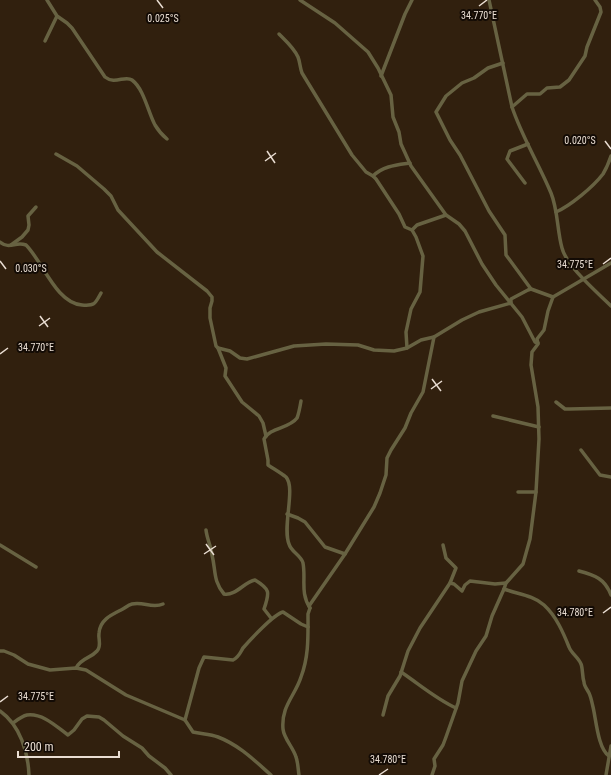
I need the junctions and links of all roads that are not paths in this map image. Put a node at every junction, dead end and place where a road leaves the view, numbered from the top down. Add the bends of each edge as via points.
1 (46, 0) edge
2 (300, 0) edge
3 (412, 0) edge
4 (489, 0) edge
5 (595, 0) edge
6 (56, 16) junction
7 (279, 34) dead end
8 (45, 41) dead end
9 (503, 63) junction
10 (382, 76) junction
11 (512, 107) junction
12 (167, 139) dead end
13 (528, 144) junction
14 (56, 154) dead end
15 (611, 156) edge
16 (410, 163) junction
17 (373, 176) junction
18 (525, 184) dead end
19 (36, 207) dead end
20 (556, 212) junction
21 (446, 215) junction
22 (412, 230) junction
23 (0, 242) edge
24 (11, 246) junction
25 (611, 264) edge
26 (584, 280) junction
27 (531, 289) junction
28 (101, 293) dead end
29 (554, 297) junction
30 (511, 304) junction
31 (611, 306) edge
32 (434, 337) junction
33 (538, 343) junction
34 (218, 348) junction
35 (407, 348) junction
36 (301, 402) dead end
37 (556, 402) dead end
38 (611, 408) edge
39 (493, 416) dead end
40 (539, 427) junction
41 (266, 436) junction
42 (582, 450) dead end
43 (611, 477) edge
44 (518, 492) dead end
45 (536, 492) junction
46 (288, 514) junction
47 (206, 530) dead end
48 (0, 545) edge
49 (443, 545) dead end
50 (345, 554) junction
51 (36, 567) dead end
52 (580, 571) dead end
53 (450, 583) junction
54 (506, 583) junction
55 (504, 589) junction
56 (611, 595) edge
57 (162, 604) dead end
58 (310, 608) junction
59 (271, 618) junction
60 (308, 627) junction
61 (0, 652) edge
62 (76, 668) junction
63 (401, 672) junction
64 (456, 708) junction
65 (0, 711) edge
66 (383, 715) dead end
67 (185, 720) junction
68 (13, 723) junction
69 (611, 749) edge
70 (609, 756) junction
71 (29, 775) edge
72 (171, 775) edge
73 (270, 775) edge
74 (299, 775) edge
75 (432, 775) edge
76 (606, 775) edge

1 - 6 street
2 - 10 street via 334,23 368,52
3 - 10 street
4 - 9 street
5 - 11 street via 601,12 586,56 569,80 560,87 548,88 540,94 527,94
6 - 8 street
6 - 12 street via 72,28 108,80 128,78 133,81 145,100 154,123
7 - 17 street via 295,51 302,73 352,155 366,172
9 - 11 street
9 - 27 street via 488,68 462,83 446,96 436,112 489,211 505,235 506,255
10 - 16 street via 391,95 393,117
11 - 13 street
13 - 18 street via 510,151 507,156
13 - 20 street via 552,194
14 - 34 street via 77,166 104,189 118,210 157,252 207,291 212,297 210,318
15 - 20 street via 594,183
16 - 17 street via 392,166
16 - 21 street
17 - 22 street via 405,227
19 - 24 street via 28,216 28,230
20 - 26 street via 564,254
21 - 22 street via 417,225
21 - 30 street via 465,231 482,264
22 - 35 street via 423,256 420,292 411,310 406,332
23 - 24 street via 5,246
24 - 28 street via 26,245 57,289 71,301 93,305
25 - 26 street
26 - 29 street
26 - 31 street
27 - 29 street
27 - 30 street via 511,299
29 - 33 street
30 - 32 street via 479,312
30 - 33 street
32 - 35 street via 421,340
32 - 50 street via 422,392 391,450 386,475 374,507
33 - 40 street via 532,352 531,365
34 - 35 street via 247,359 294,346 358,345 389,352
34 - 41 street via 226,368 225,376 242,402 259,416
36 - 41 street via 296,418 289,425
37 - 38 street via 565,409
39 - 40 street
40 - 45 street
41 - 46 street via 264,439 268,465 288,481
42 - 43 street via 600,475
44 - 45 street
45 - 54 street via 530,539 523,564
46 - 50 street via 305,522 325,547
46 - 58 street via 287,537 303,564 304,596
47 - 59 street via 215,579 221,590 224,594 230,594 255,580 268,590 264,609
48 - 51 street
49 - 53 street via 446,558 456,568
50 - 58 street
52 - 56 street via 594,575 605,584
53 - 54 street via 462,591 470,581
53 - 63 street via 420,628
54 - 55 street
55 - 64 street via 486,636 462,681
55 - 70 street via 536,600 553,616 569,648 582,665 596,726 603,749
57 - 62 street via 154,606 135,603 112,614 100,627 98,651 81,661
58 - 60 street
59 - 60 street via 282,612
59 - 67 street via 236,659 202,659
60 - 74 street via 305,664 297,688 286,705 283,730 297,758
61 - 62 street via 4,651 28,664 50,670
62 - 67 street via 86,670 126,695
63 - 64 street via 440,700
63 - 66 street via 388,696
64 - 75 street via 443,745 434,759
65 - 68 street
67 - 73 street via 193,732 216,736 232,743
68 - 71 street via 25,747
68 - 72 street via 32,715 54,724 68,735 87,716 99,717 142,748
69 - 70 street
70 - 76 street

